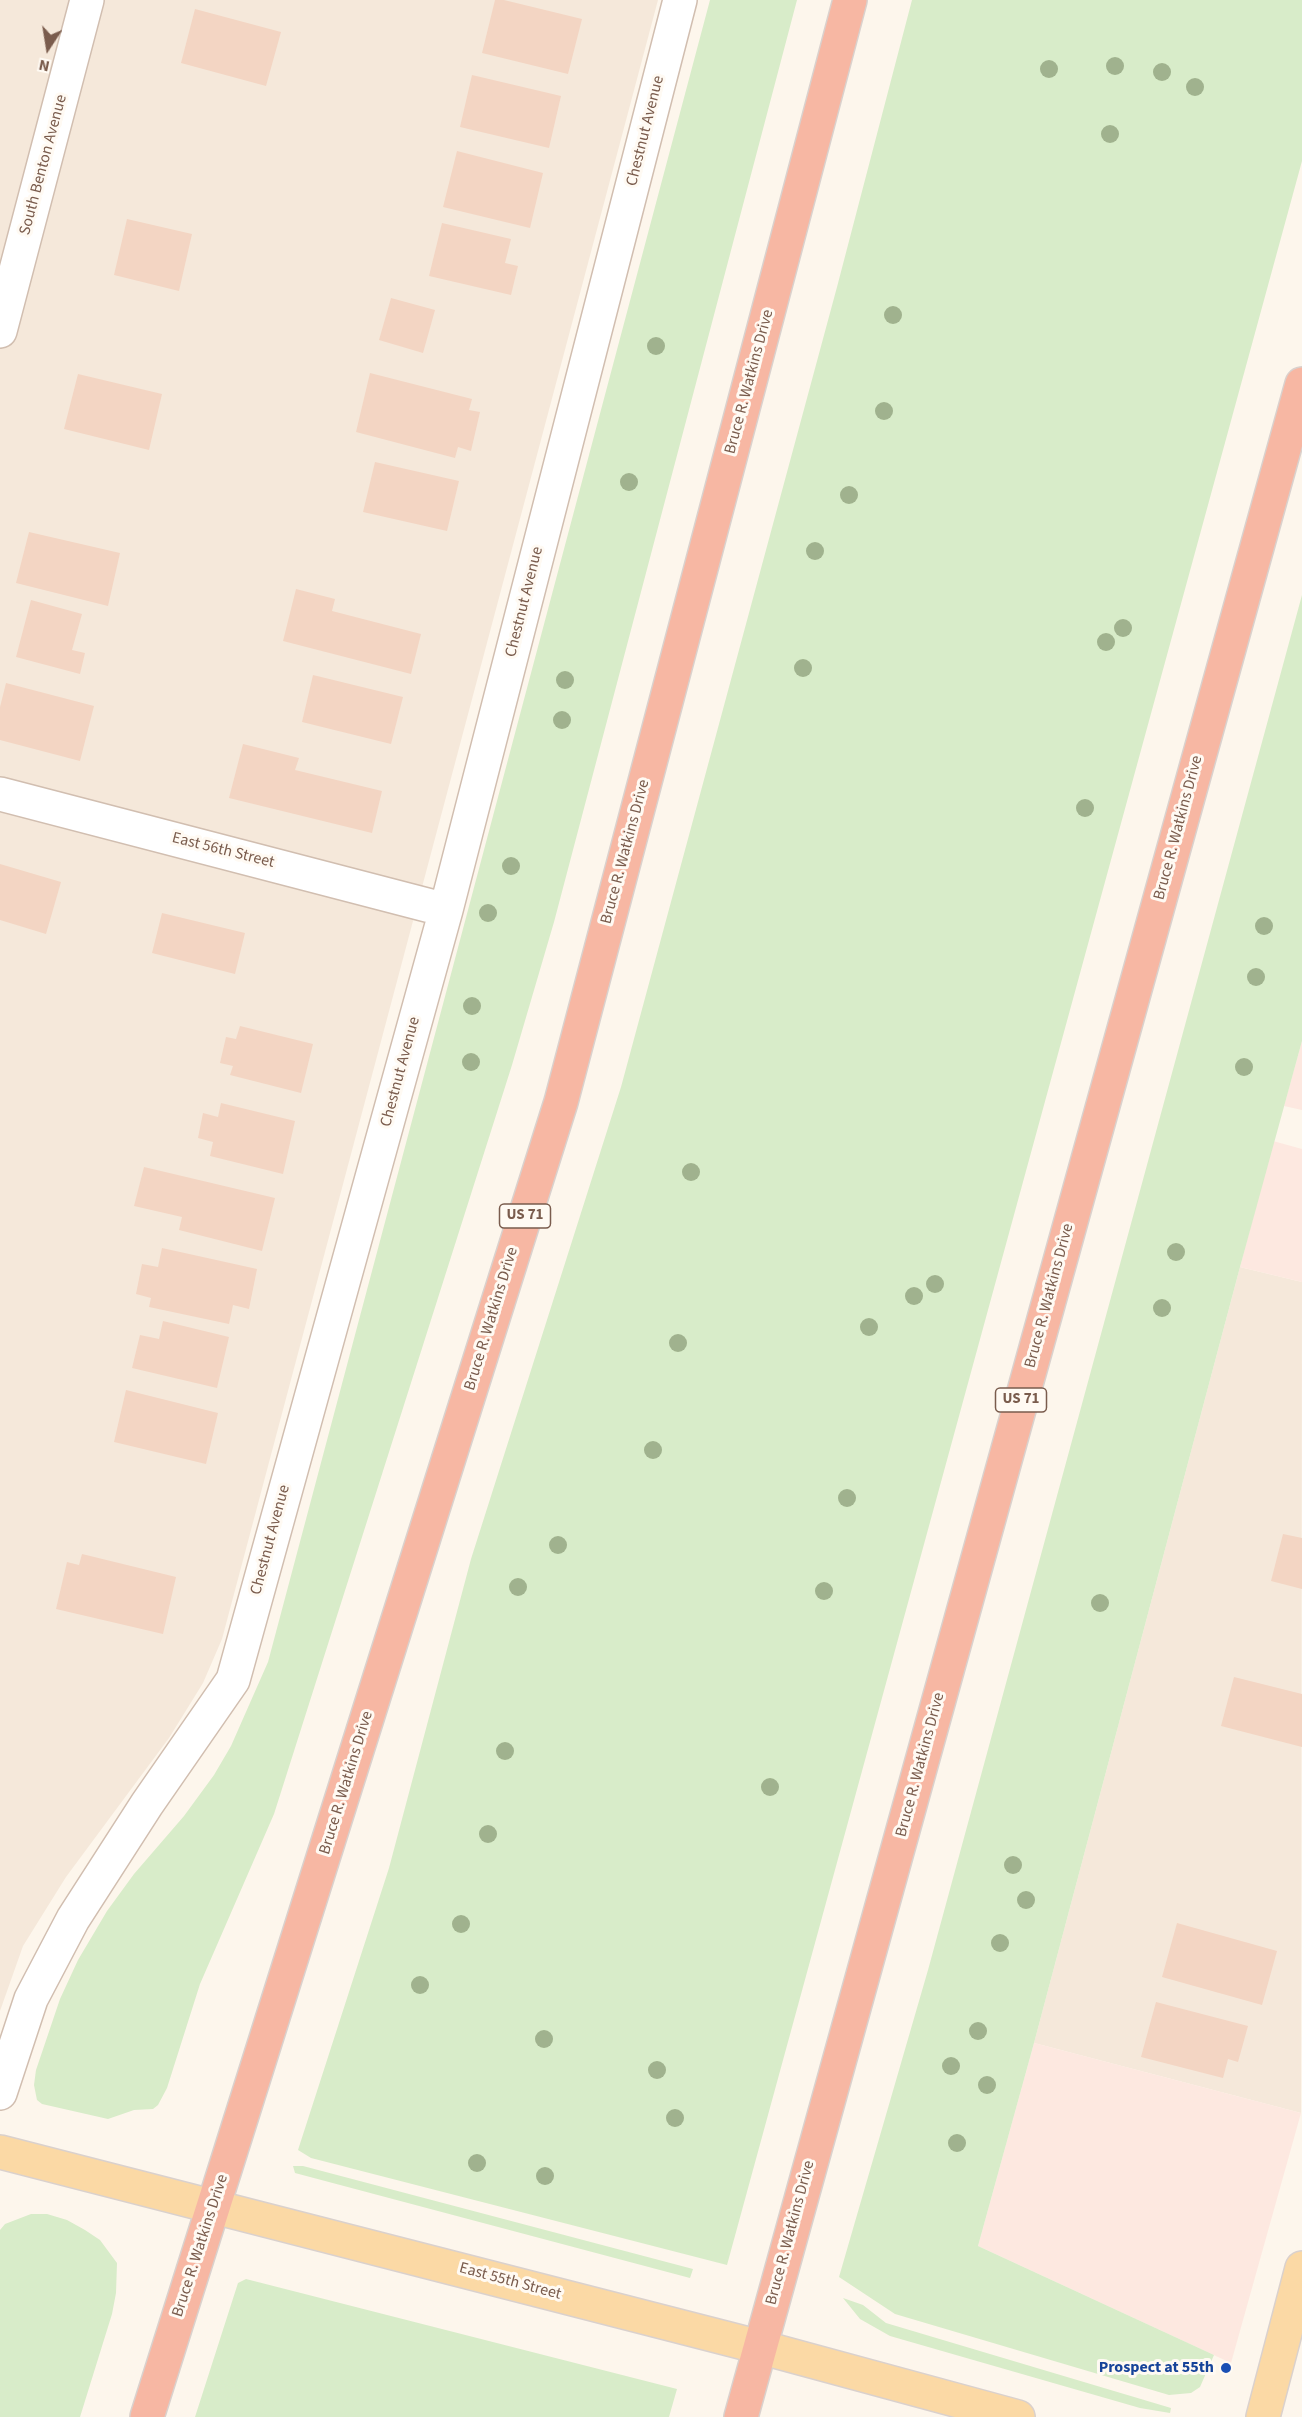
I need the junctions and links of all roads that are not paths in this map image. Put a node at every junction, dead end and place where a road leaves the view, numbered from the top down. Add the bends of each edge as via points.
1 (87, 0) edge
2 (680, 0) edge
3 (850, 0) edge
4 (0, 331) edge
5 (1302, 384) edge
6 (0, 794) edge
7 (446, 910) junction
8 (0, 2093) edge
9 (0, 2151) edge
10 (214, 2205) junction
11 (1302, 2268) edge
12 (1295, 2322) edge
13 (760, 2347) junction
14 (147, 2417) edge
15 (741, 2417) edge
16 (1018, 2417) edge
17 (1263, 2417) edge

1 - 4 street, South Benton Avenue
2 - 7 street, Chestnut Avenue
3 - 10 highway, Bruce R. Watkins Drive / US 71 via 561,1102
5 - 13 highway, Bruce R. Watkins Drive / US 71
6 - 7 street, East 56th Street
7 - 8 street, Chestnut Avenue via 233,1680 73,1918 31,1999
9 - 10 main road, East 55th Street
10 - 13 main road, East 55th Street
10 - 14 highway, Bruce R. Watkins Drive / US 71
11 - 12 main road
12 - 17 main road
13 - 15 highway, Bruce R. Watkins Drive / US 71
13 - 16 main road, East 55th Street

